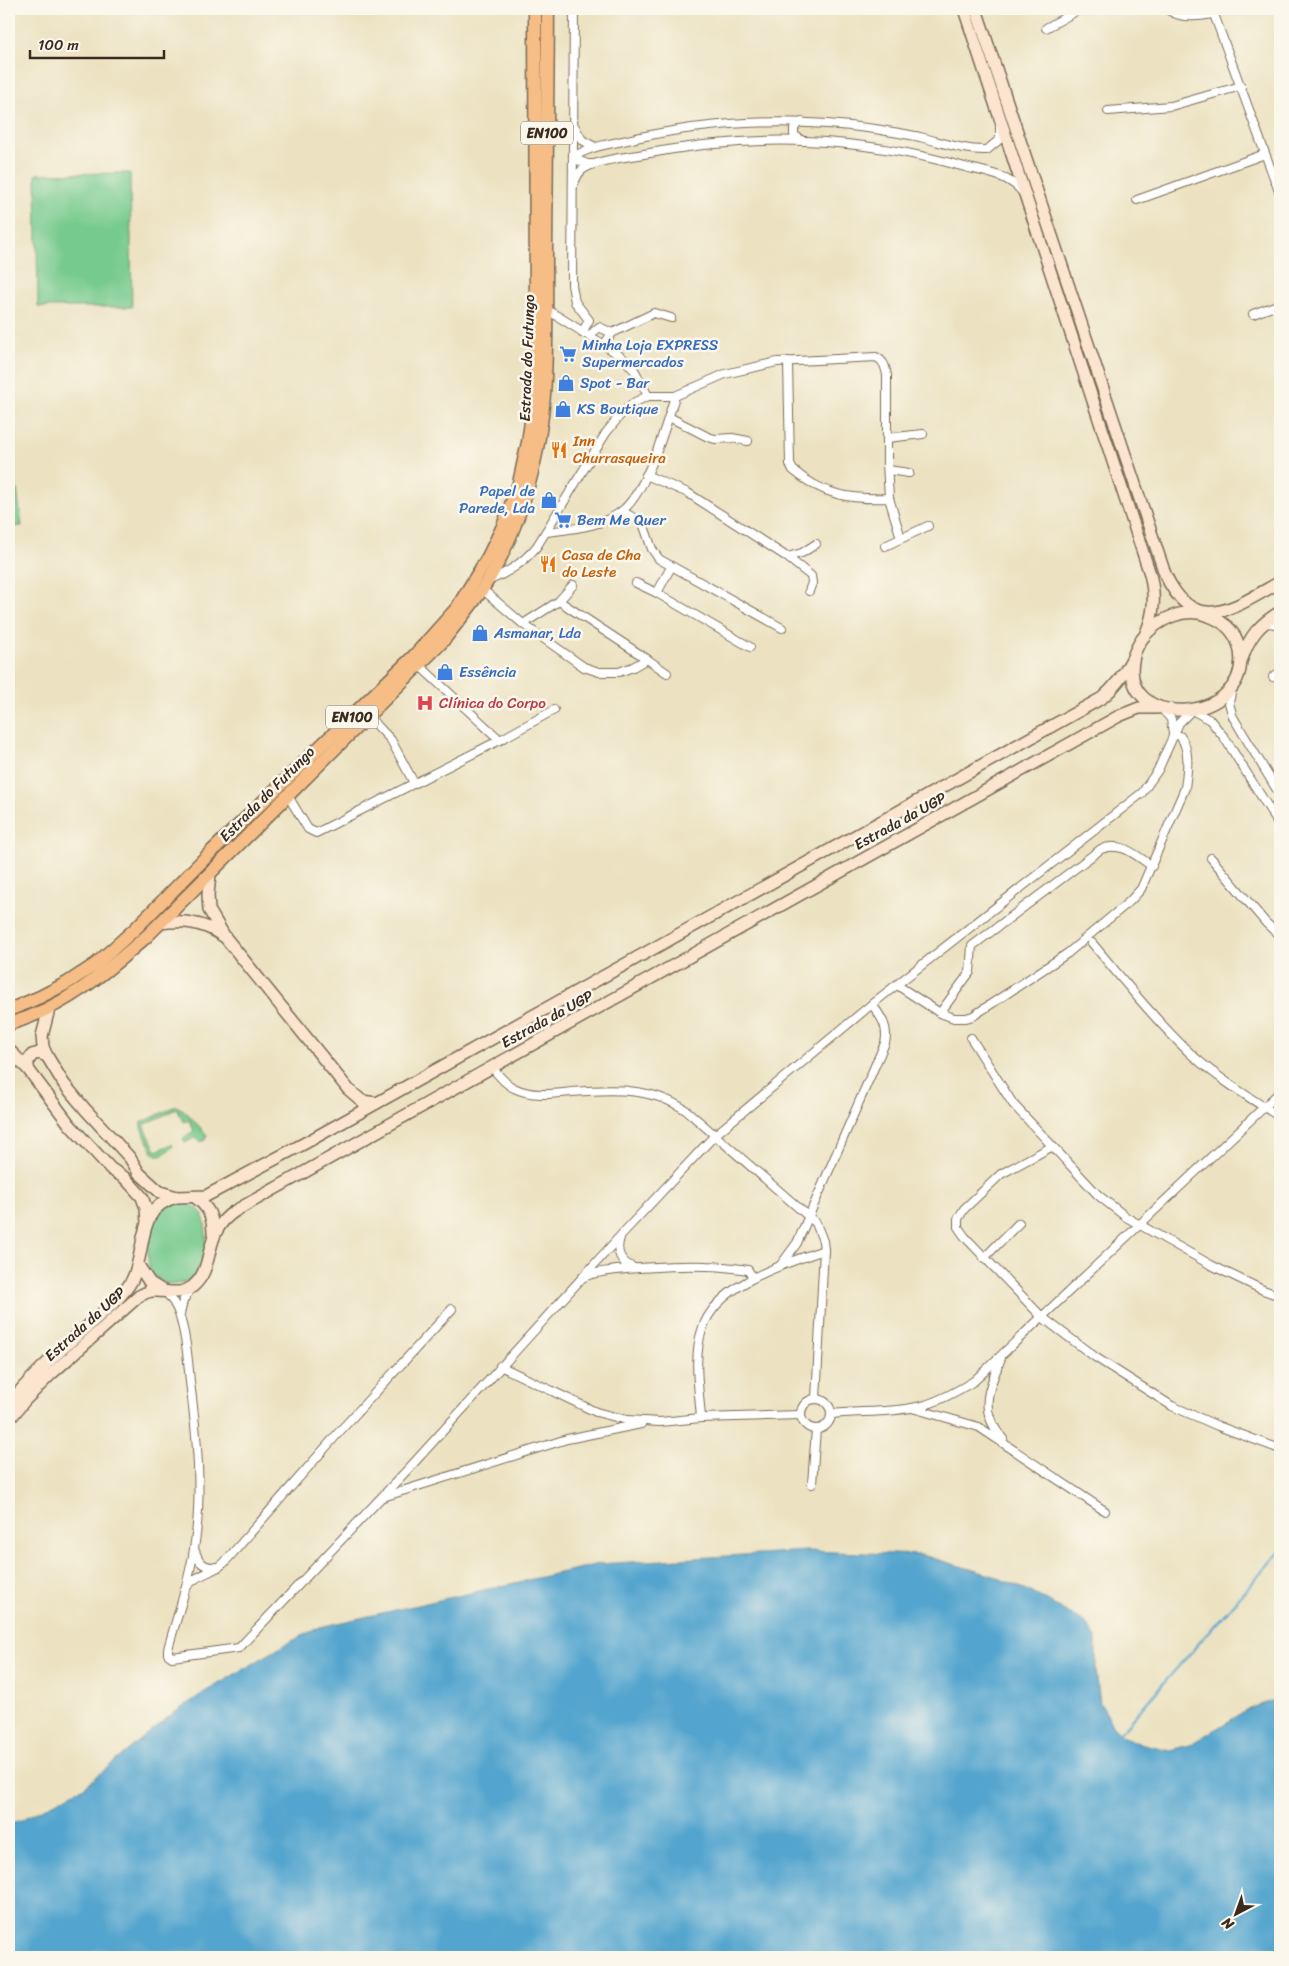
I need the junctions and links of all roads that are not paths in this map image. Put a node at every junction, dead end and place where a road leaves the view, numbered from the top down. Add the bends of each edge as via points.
1 (535, 9) edge
2 (548, 9) edge
3 (574, 9) edge
4 (578, 9) edge
5 (976, 9) edge
6 (1080, 9) edge
7 (1167, 9) edge
8 (964, 11) edge
9 (1213, 11) edge
10 (574, 18) junction
11 (1046, 28) dead end
12 (1241, 86) junction
13 (1108, 111) dead end
14 (998, 112) junction
15 (770, 122) junction
16 (802, 122) junction
17 (574, 125) junction
18 (769, 140) junction
19 (801, 140) junction
20 (595, 147) junction
21 (1265, 154) junction
22 (573, 158) junction
23 (596, 164) junction
24 (573, 186) junction
25 (1280, 194) edge
26 (1137, 200) dead end
27 (1028, 203) junction
28 (1280, 304) edge
29 (546, 309) junction
30 (1253, 314) dead end
31 (671, 318) dead end
32 (612, 333) junction
33 (586, 335) junction
34 (604, 345) junction
35 (788, 361) junction
36 (648, 396) junction
37 (674, 396) junction
38 (669, 417) junction
39 (923, 434) dead end
40 (888, 438) junction
41 (748, 441) dead end
42 (888, 470) junction
43 (909, 473) dead end
44 (646, 475) junction
45 (889, 498) junction
46 (622, 511) junction
47 (928, 526) dead end
48 (547, 532) junction
49 (901, 538) junction
50 (816, 544) dead end
51 (885, 546) dead end
52 (787, 557) junction
53 (671, 567) junction
54 (1280, 582) edge
55 (636, 583) dead end
56 (573, 585) dead end
57 (484, 586) junction
58 (809, 591) dead end
59 (657, 593) junction
60 (558, 601) junction
61 (1198, 612) junction
62 (1280, 612) edge
63 (523, 624) junction
64 (1261, 624) junction
65 (1280, 625) edge
66 (782, 628) dead end
67 (1144, 636) junction
68 (750, 647) dead end
69 (1134, 656) junction
70 (647, 659) junction
71 (420, 666) junction
72 (1239, 670) junction
73 (667, 673) dead end
74 (1232, 687) junction
75 (1161, 708) junction
76 (554, 710) dead end
77 (1192, 710) junction
78 (368, 716) junction
79 (1173, 734) junction
80 (500, 740) junction
81 (414, 783) junction
82 (1280, 795) edge
83 (288, 796) junction
84 (1280, 826) edge
85 (1211, 858) dead end
86 (1152, 866) junction
87 (210, 874) junction
88 (160, 923) junction
89 (1280, 936) edge
90 (225, 937) junction
91 (1092, 943) dead end
92 (897, 985) junction
93 (872, 1004) junction
94 (48, 1009) junction
95 (9, 1010) edge
96 (940, 1013) junction
97 (9, 1024) edge
98 (971, 1038) dead end
99 (9, 1050) edge
100 (47, 1056) junction
101 (492, 1067) junction
102 (28, 1069) junction
103 (348, 1089) junction
104 (1280, 1092) edge
105 (376, 1102) junction
106 (1264, 1107) junction
107 (1280, 1117) edge
108 (345, 1120) junction
109 (716, 1135) junction
110 (1051, 1147) junction
111 (177, 1197) junction
112 (196, 1198) junction
113 (809, 1216) junction
114 (146, 1223) junction
115 (1019, 1223) dead end
116 (1138, 1224) junction
117 (622, 1234) junction
118 (213, 1236) junction
119 (824, 1250) junction
120 (984, 1258) junction
121 (138, 1265) junction
122 (780, 1266) junction
123 (638, 1269) junction
124 (754, 1278) junction
125 (579, 1281) junction
126 (191, 1288) junction
127 (165, 1292) junction
128 (1280, 1296) edge
129 (452, 1309) dead end
130 (180, 1316) junction
131 (1042, 1317) junction
132 (1003, 1353) junction
133 (500, 1366) junction
134 (816, 1400) junction
135 (9, 1404) edge
136 (910, 1408) junction
137 (831, 1414) junction
138 (801, 1415) junction
139 (701, 1418) junction
140 (9, 1420) edge
141 (660, 1422) junction
142 (816, 1429) junction
143 (1008, 1444) junction
144 (1280, 1449) edge
145 (812, 1484) dead end
146 (381, 1498) junction
147 (1105, 1511) dead end
148 (194, 1550) junction
149 (219, 1567) junction
150 (184, 1591) junction

1 - 95 main road, Estrada do Futungo / EN100 via 534,394 519,483 504,526 488,557 457,608 414,656 135,929 96,964 67,984
2 - 29 main road, Estrada do Futungo / EN100
3 - 10 street
4 - 10 street
5 - 61 main road via 1164,574 1179,597
6 - 11 street
7 - 9 street via 1182,17
8 - 14 main road
9 - 12 street
10 - 17 street
12 - 13 street via 1171,106
12 - 21 street
14 - 16 street via 1000,139 987,150 876,129
14 - 27 main road
15 - 16 street
15 - 18 street via 778,131 775,138
15 - 20 street via 692,128
16 - 19 street via 793,132
17 - 20 street via 582,140
17 - 22 street
18 - 19 street
18 - 23 street via 686,146
19 - 27 street via 866,145 1006,178 1019,188
20 - 22 street
21 - 25 street
21 - 26 street
22 - 23 street
22 - 24 street
23 - 24 street via 582,170
24 - 33 street via 572,285 575,302 589,320
27 - 67 main road via 1155,591 1151,622
28 - 30 street
29 - 33 street
29 - 57 main road, Estrada do Futungo / EN100 via 544,398 537,450 519,514
31 - 32 street via 654,313
32 - 33 street via 599,327
32 - 34 street
33 - 34 street
34 - 36 street via 625,360
35 - 37 street via 725,374
35 - 40 street via 881,359 886,375
35 - 45 street via 792,470 829,493 861,499
36 - 37 street
36 - 48 street via 622,413 606,433
37 - 38 street
38 - 41 street via 708,437
38 - 44 street
39 - 40 street
40 - 42 street
42 - 43 street
42 - 45 street
44 - 46 street via 633,500
44 - 52 street via 688,493
45 - 49 street
46 - 48 street via 584,527
46 - 53 street via 644,526 652,549
47 - 49 street
48 - 57 street via 526,560
49 - 51 street
50 - 52 street
52 - 58 street via 811,576
53 - 59 street
53 - 66 street
54 - 61 main road via 1234,608
55 - 59 street
56 - 60 street
57 - 63 street
57 - 71 main road, Estrada do Futungo / EN100
59 - 68 street
60 - 63 street
60 - 70 street
61 - 67 main road, Estrada da UGP via 1169,618
61 - 72 main road, Estrada da UGP via 1221,622 1231,631 1239,646
62 - 64 main road
63 - 70 street via 584,667 599,672 620,672
64 - 65 street
64 - 72 main road via 1249,640
67 - 69 main road, Estrada da UGP
69 - 75 main road, Estrada da UGP via 1131,666 1134,683 1142,696
69 - 105 main road, Estrada da UGP via 1120,680 1102,698
70 - 73 street
71 - 78 main road, Estrada do Futungo / EN100
71 - 80 street
72 - 74 main road, Estrada da UGP
74 - 77 main road, Estrada da UGP via 1212,703
74 - 82 street via 1229,703 1233,717
75 - 77 main road, Estrada da UGP
75 - 79 street via 1171,719
75 - 101 main road, Estrada da UGP via 1139,708 1119,716
76 - 80 street
77 - 79 street
77 - 84 street via 1210,720 1224,737
78 - 81 street via 390,740
78 - 83 main road, Estrada do Futungo / EN100
79 - 86 street via 1180,736 1186,749 1186,781
79 - 92 street via 1158,770 1142,793
80 - 81 street
81 - 83 street via 316,833 308,829
83 - 87 main road, Estrada do Futungo / EN100
85 - 89 street
86 - 96 street via 1136,896 1068,953 973,1016 954,1018
86 - 96 street via 1120,846 1101,849 972,946 970,972
87 - 88 main road, Estrada do Futungo / EN100
87 - 90 main road via 209,910
88 - 90 main road via 200,924
88 - 94 main road, Estrada do Futungo / EN100 via 104,974
90 - 103 main road
91 - 106 street via 1183,1045 1216,1074
92 - 93 street
92 - 96 street
93 - 109 street
93 - 113 street via 885,1024 885,1043
94 - 97 main road, Estrada do Futungo / EN100
94 - 100 main road via 42,1036
98 - 110 street via 1012,1104
99 - 102 main road
100 - 102 main road via 32,1055
100 - 111 main road via 64,1084 130,1158 139,1173 154,1188
101 - 109 street via 514,1088 532,1093 614,1090 655,1095 673,1101
101 - 118 main road, Estrada da UGP via 227,1216
102 - 114 main road via 70,1124 142,1197
103 - 105 main road via 362,1101
103 - 108 main road via 353,1106
104 - 106 street
105 - 108 main road, Estrada da UGP
106 - 107 street
106 - 116 street
108 - 112 main road, Estrada da UGP via 215,1193
109 - 113 street
109 - 117 street
110 - 116 street via 1098,1194
110 - 120 street via 1001,1174 958,1218 958,1227
111 - 112 main road
111 - 114 main road via 157,1206
112 - 118 main road via 212,1216
113 - 119 street via 820,1232
113 - 122 street via 797,1243
114 - 121 main road
115 - 120 street
116 - 128 street via 1210,1265
116 - 131 street
117 - 123 street via 617,1246 619,1256 626,1265
117 - 125 street
118 - 126 main road, Estrada da UGP via 204,1271
119 - 122 street
119 - 134 street
120 - 131 street
121 - 127 main road via 150,1283
121 - 135 main road, Estrada da UGP via 123,1293
122 - 124 street
123 - 124 street via 706,1266 748,1270
123 - 125 street via 600,1272
124 - 139 street via 719,1303 702,1329 698,1354
125 - 133 street
126 - 127 main road, Estrada da UGP
126 - 130 street via 183,1301
127 - 130 street
127 - 140 main road, Estrada da UGP via 146,1292 132,1301 25,1400
129 - 149 street
130 - 148 street via 196,1438 198,1515
131 - 132 street
131 - 144 street via 1095,1357 1172,1406
132 - 136 street via 963,1388
132 - 143 street via 988,1392 987,1410 994,1428
133 - 141 street via 596,1412 627,1420
133 - 146 street
134 - 137 street via 825,1402
134 - 138 street via 804,1406
136 - 137 street
136 - 143 street via 980,1427
137 - 142 street via 825,1426
138 - 139 street
138 - 142 street via 807,1426
139 - 141 street
141 - 146 street via 567,1439
142 - 145 street
143 - 147 street
146 - 150 street via 239,1648 177,1657 168,1654
148 - 149 street via 198,1560 206,1566
148 - 150 street
149 - 150 street via 190,1582

